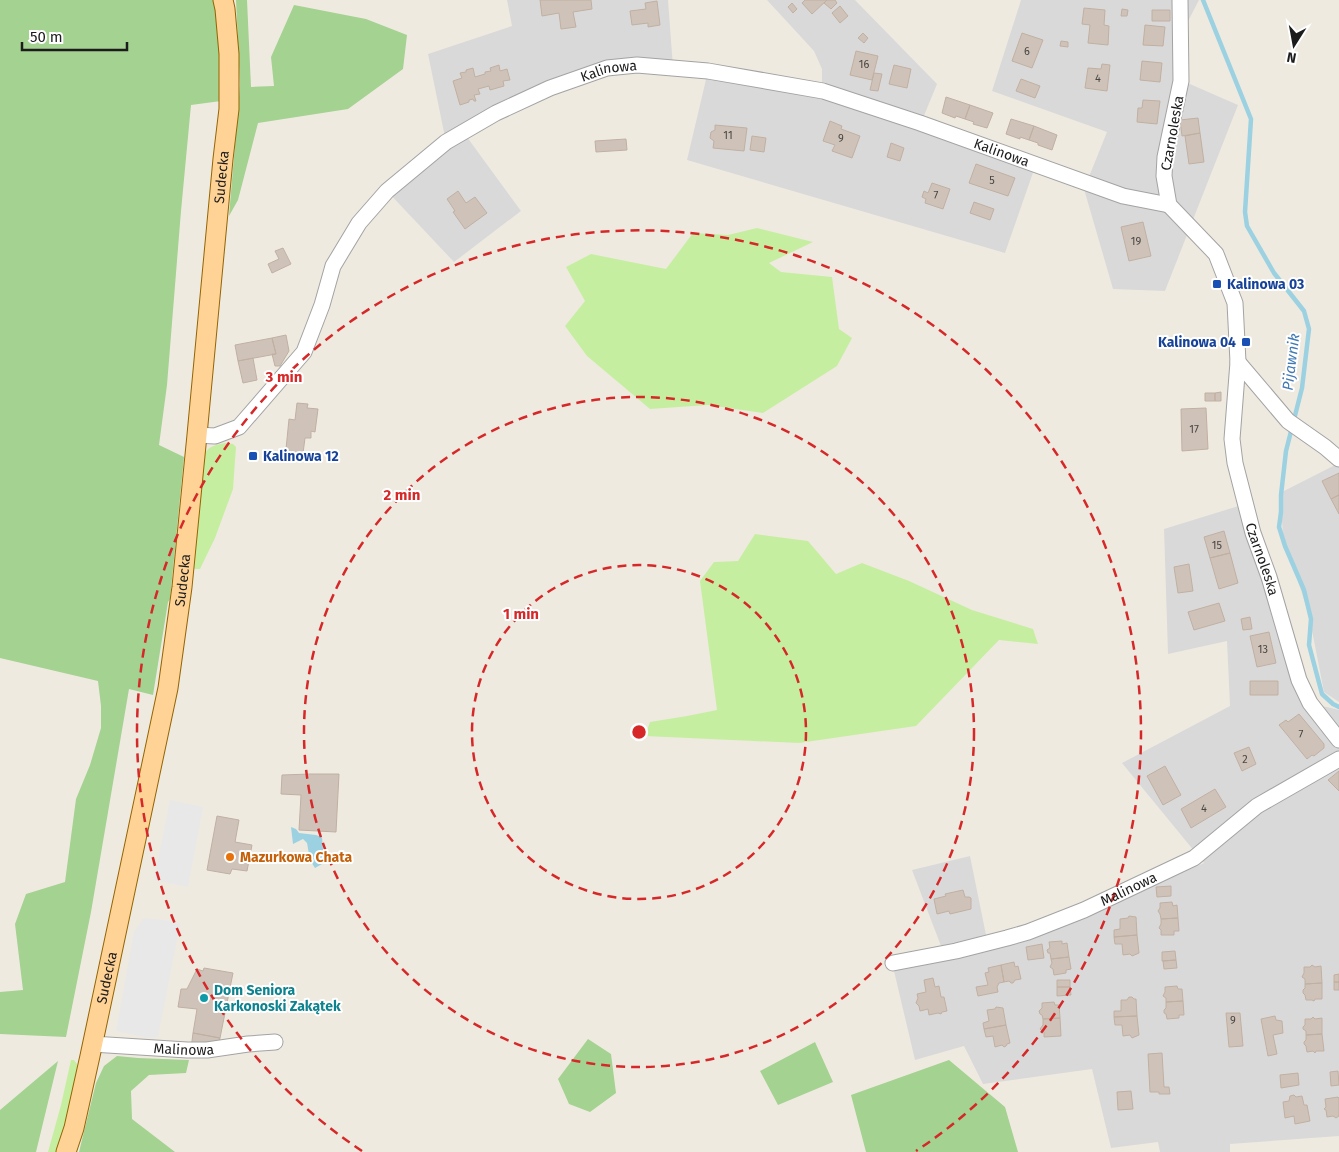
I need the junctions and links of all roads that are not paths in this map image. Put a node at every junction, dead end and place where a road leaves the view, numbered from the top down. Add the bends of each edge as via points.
1 (223, 0) edge
2 (1180, 0) edge
3 (1169, 205) junction
4 (1238, 362) junction
5 (197, 435) junction
6 (1339, 459) edge
7 (1339, 740) edge
8 (1339, 759) edge
9 (892, 963) dead end
10 (275, 1042) dead end
11 (92, 1044) junction
12 (66, 1152) edge

1 - 5 main road, Sudecka via 229,54 229,109
2 - 3 street, Czarnoleska via 1181,81 1165,157 1164,176
3 - 4 street, Czarnoleska via 1216,254 1235,303
3 - 5 street, Kalinowa via 1122,196 822,91 708,71 638,65 607,68 550,88 496,113 446,142 387,192 359,223 333,266 304,352 240,427 215,436
4 - 6 street via 1288,421
4 - 7 street, Czarnoleska via 1232,439 1253,532 1299,680 1310,703
5 - 11 main road, Sudecka via 168,688
8 - 9 street, Malinowa via 1257,806 1194,858 1084,910 1007,938
10 - 11 street, Malinowa via 197,1050
11 - 12 main road, Sudecka

